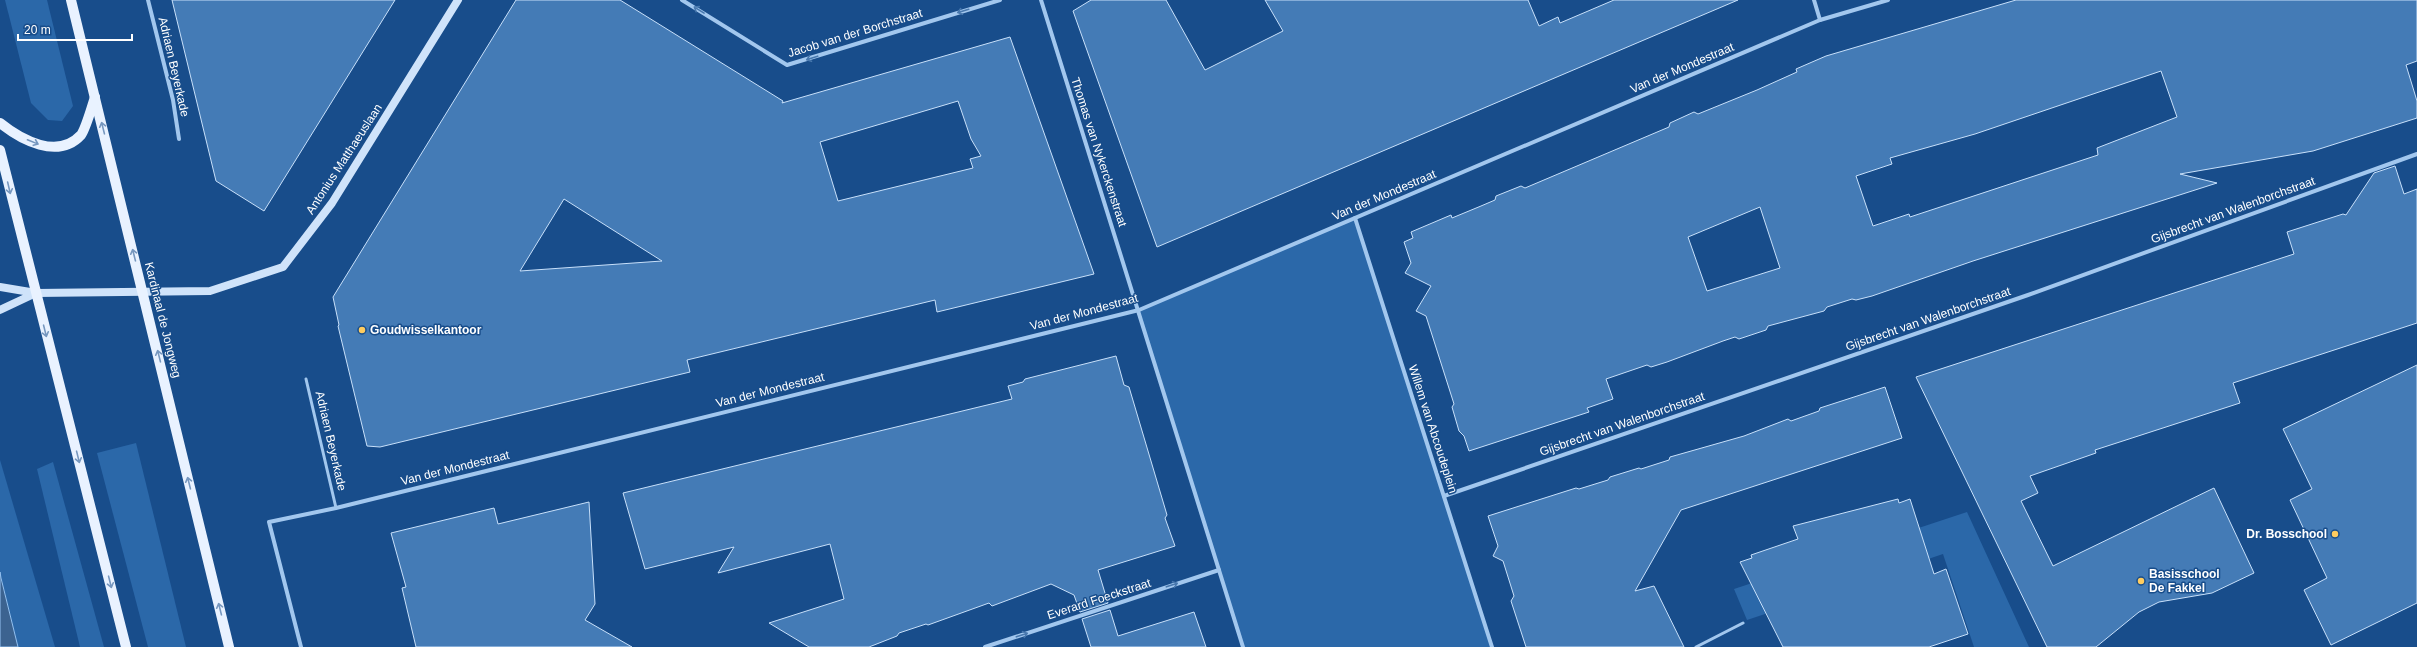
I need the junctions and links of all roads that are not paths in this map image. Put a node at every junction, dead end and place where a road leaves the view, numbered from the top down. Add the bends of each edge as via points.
1 (72, 0) edge
2 (148, 0) edge
3 (458, 0) edge
4 (682, 0) edge
5 (1000, 0) edge
6 (1041, 0) edge
7 (1814, 0) edge
8 (1888, 0) edge
9 (1820, 20) junction
10 (95, 97) junction
11 (0, 123) edge
12 (179, 138) dead end
13 (0, 150) edge
14 (2417, 154) edge
15 (1355, 218) junction
16 (0, 287) edge
17 (143, 292) junction
18 (36, 293) junction
19 (0, 310) edge
20 (1139, 310) junction
21 (306, 379) dead end
22 (1444, 496) junction
23 (336, 508) junction
24 (1218, 570) junction
25 (1743, 624) dead end
26 (126, 647) edge
27 (229, 647) edge
28 (301, 647) edge
29 (985, 647) edge
30 (1243, 647) edge
31 (1492, 647) edge
32 (1696, 647) edge

1 - 10 main road, Kardinaal de Jongweg
2 - 12 street, Adriaen Beyerkade via 173,100
3 - 17 street, Antonius Matthaeuslaan via 332,203 283,267 210,291
5 -> 4 street, Jacob van der Borchstraat via 787,65
6 - 20 street, Thomas van Nykerckenstraat
7 - 9 street
8 - 9 street, Van der Mondestraat
9 - 15 street, Van der Mondestraat
11 -> 10 main road via 14,134 42,146 63,146 81,134
17 -> 10 main road, Kardinaal de Jongweg
13 -> 18 main road
14 - 22 street, Gijsbrecht van Walenborchstraat via 2028,295
15 - 20 street, Van der Mondestraat
15 - 22 street, Willem van Abcoudeplein
16 - 18 street
17 - 18 street, Antonius Matthaeuslaan
27 -> 17 main road, Kardinaal de Jongweg
18 - 19 street
18 -> 26 main road
20 - 23 street, Van der Mondestraat
20 - 24 street
21 - 23 lane, Adriaen Beyerkade
22 - 31 street, Willem van Abcoudeplein
23 - 28 street, Van der Mondestraat via 269,522
29 -> 24 street, Everard Foeckstraat
24 - 30 street
25 - 32 lane

